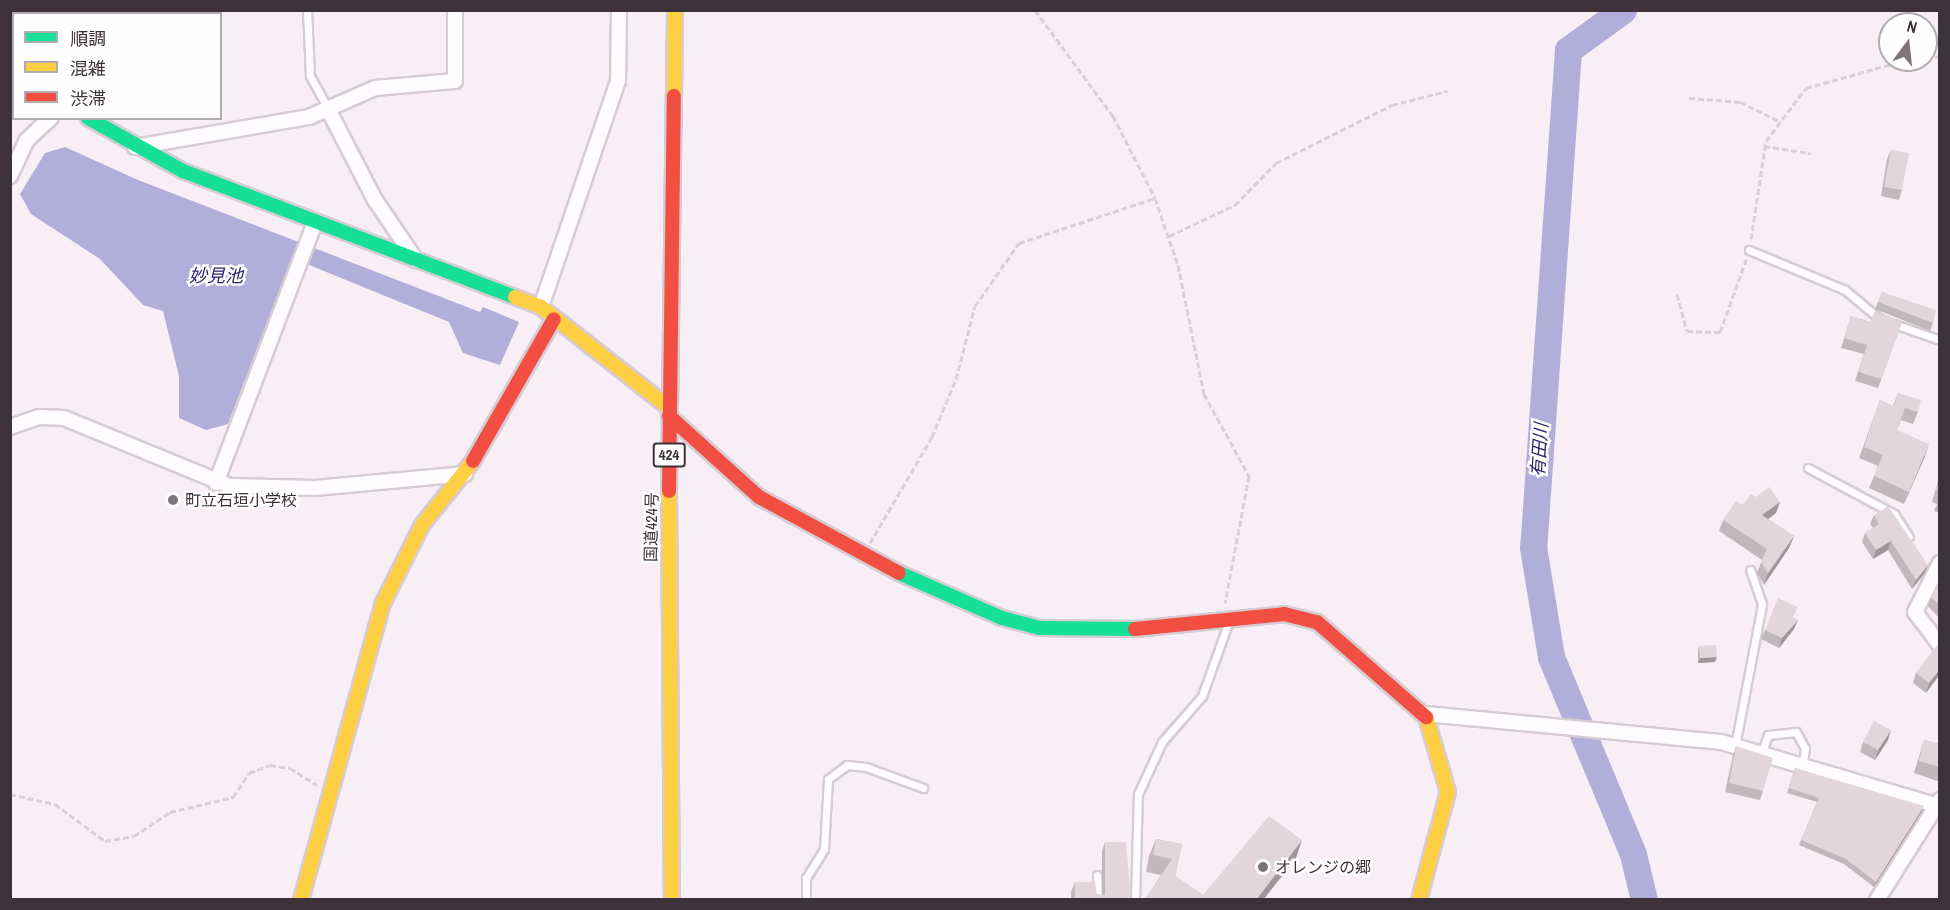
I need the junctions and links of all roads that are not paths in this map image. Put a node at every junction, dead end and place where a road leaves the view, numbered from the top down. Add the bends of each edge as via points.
1 (307, 10) edge
2 (455, 10) edge
3 (619, 10) edge
4 (675, 10) edge
5 (328, 109) junction
6 (49, 120) edge
7 (91, 120) edge
8 (17, 146) edge
9 (133, 147) junction
10 (10, 176) edge
11 (315, 223) junction
12 (1749, 250) road end
13 (417, 261) junction
14 (541, 307) junction
15 (554, 319) junction
16 (1940, 340) edge
17 (669, 411) junction
18 (10, 427) edge
19 (1808, 468) dead end
20 (465, 474) junction
21 (216, 483) junction
22 (1914, 546) edge
23 (1933, 568) edge
24 (1750, 570) dead end
25 (1229, 621) junction
26 (1940, 645) edge
27 (1425, 714) junction
28 (1735, 746) junction
29 (1762, 752) junction
30 (1803, 763) junction
31 (923, 788) dead end
32 (1938, 809) edge
33 (1097, 875) dead end
34 (301, 900) edge
35 (672, 900) edge
36 (806, 900) edge
37 (1098, 900) edge
38 (1135, 900) edge
39 (1419, 900) edge
40 (1877, 900) edge

1 - 5 lane via 310,76
2 - 5 street via 455,81 375,88
3 - 14 street via 618,81
4 - 17 main road, 国道424号 / 424
5 - 9 street via 309,117
5 - 13 street via 375,200
6 - 8 street
7 - 9 main road
8 - 10 street
9 - 11 main road
11 - 13 main road
11 - 21 street
12 - 16 lane via 1845,290 1878,319
13 - 14 main road
14 - 15 main road
15 - 17 main road
15 - 20 main road
17 - 25 main road via 759,497 861,556 1002,618 1039,628 1112,631
17 - 35 main road, 国道424号 / 424
18 - 21 street via 39,417 64,418
19 - 22 lane via 1894,514
20 - 21 street via 315,488
20 - 34 main road via 422,525 382,603 327,792
23 - 26 street via 1915,612
24 - 28 lane via 1762,604
25 - 27 main road via 1284,615 1317,622
25 - 38 lane via 1202,696 1162,742 1138,794
27 - 28 street via 1659,734
27 - 39 main road via 1448,792
28 - 29 street
29 - 30 street
29 - 30 lane via 1768,735 1796,732 1805,748
30 - 32 street
31 - 36 lane via 866,767 847,765 828,778 824,849 806,878
32 - 40 street
33 - 37 lane

